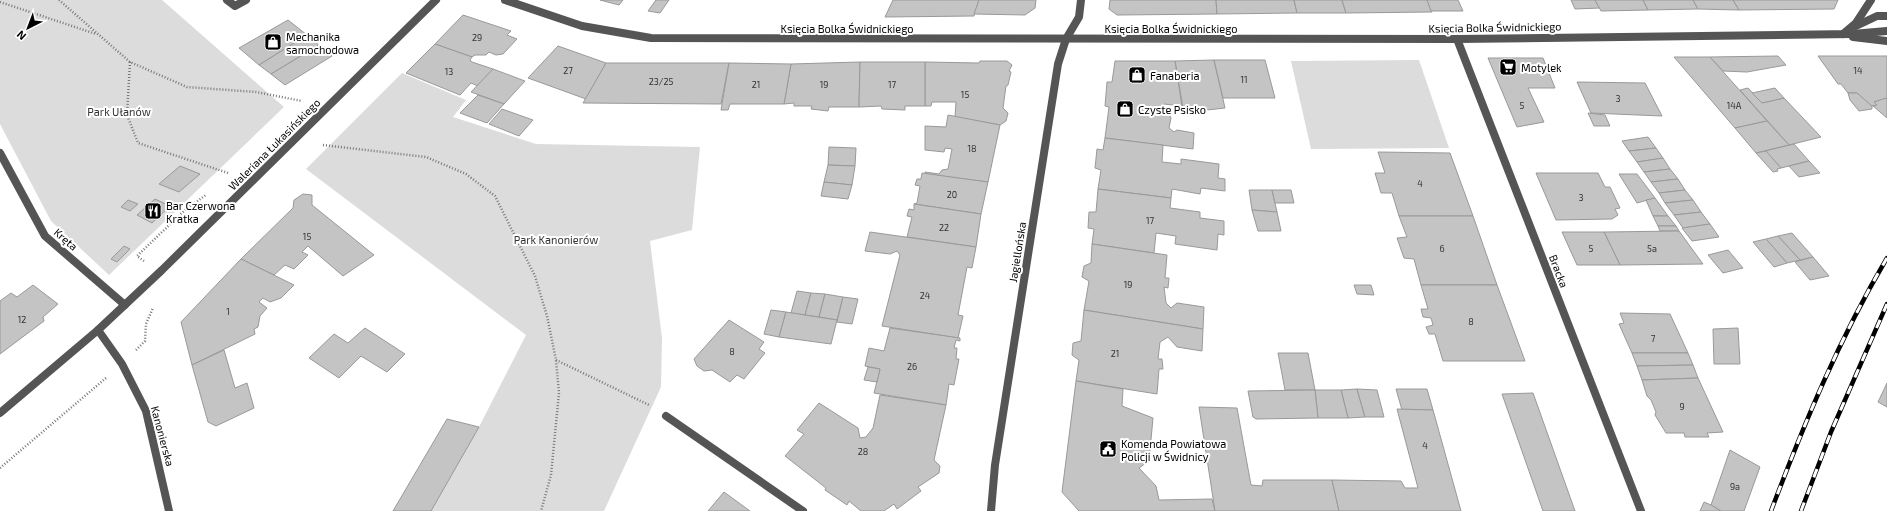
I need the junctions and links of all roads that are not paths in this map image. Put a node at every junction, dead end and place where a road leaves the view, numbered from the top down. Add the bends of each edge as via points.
1 (227, 0) edge
2 (246, 0) edge
3 (436, 0) edge
4 (505, 0) edge
5 (1081, 0) edge
6 (1871, 0) edge
7 (1887, 16) edge
8 (1852, 28) junction
9 (1887, 31) edge
10 (1842, 34) junction
11 (1066, 39) junction
12 (1456, 39) junction
13 (1887, 41) edge
14 (0, 153) edge
15 (125, 305) junction
16 (98, 330) junction
17 (0, 413) edge
18 (666, 416) dead end
19 (169, 511) edge
20 (803, 511) edge
21 (991, 511) edge
22 (1641, 511) edge

1 - 2 street via 235,6
3 - 15 street, Waleriana Łukasińskiego
4 - 11 street, Księcia Bolka Świdnickiego via 582,26 651,38
5 - 11 street, Jagiellońska via 1079,17
6 - 8 street
7 - 8 street via 1877,16
8 - 10 street
9 - 10 street, Księcia Bolka Świdnickiego
10 - 12 street, Księcia Bolka Świdnickiego
10 - 13 street, Księcia Bolka Świdnickiego
11 - 12 street, Księcia Bolka Świdnickiego
11 - 21 street, Jagiellońska via 1058,64 995,465
12 - 22 street, Bracka
14 - 15 street, Kręta via 45,236
15 - 16 street, Waleriana Łukasińskiego
16 - 17 street, Waleriana Łukasińskiego
16 - 19 street, Kanonierska via 122,364 146,410
18 - 20 street

